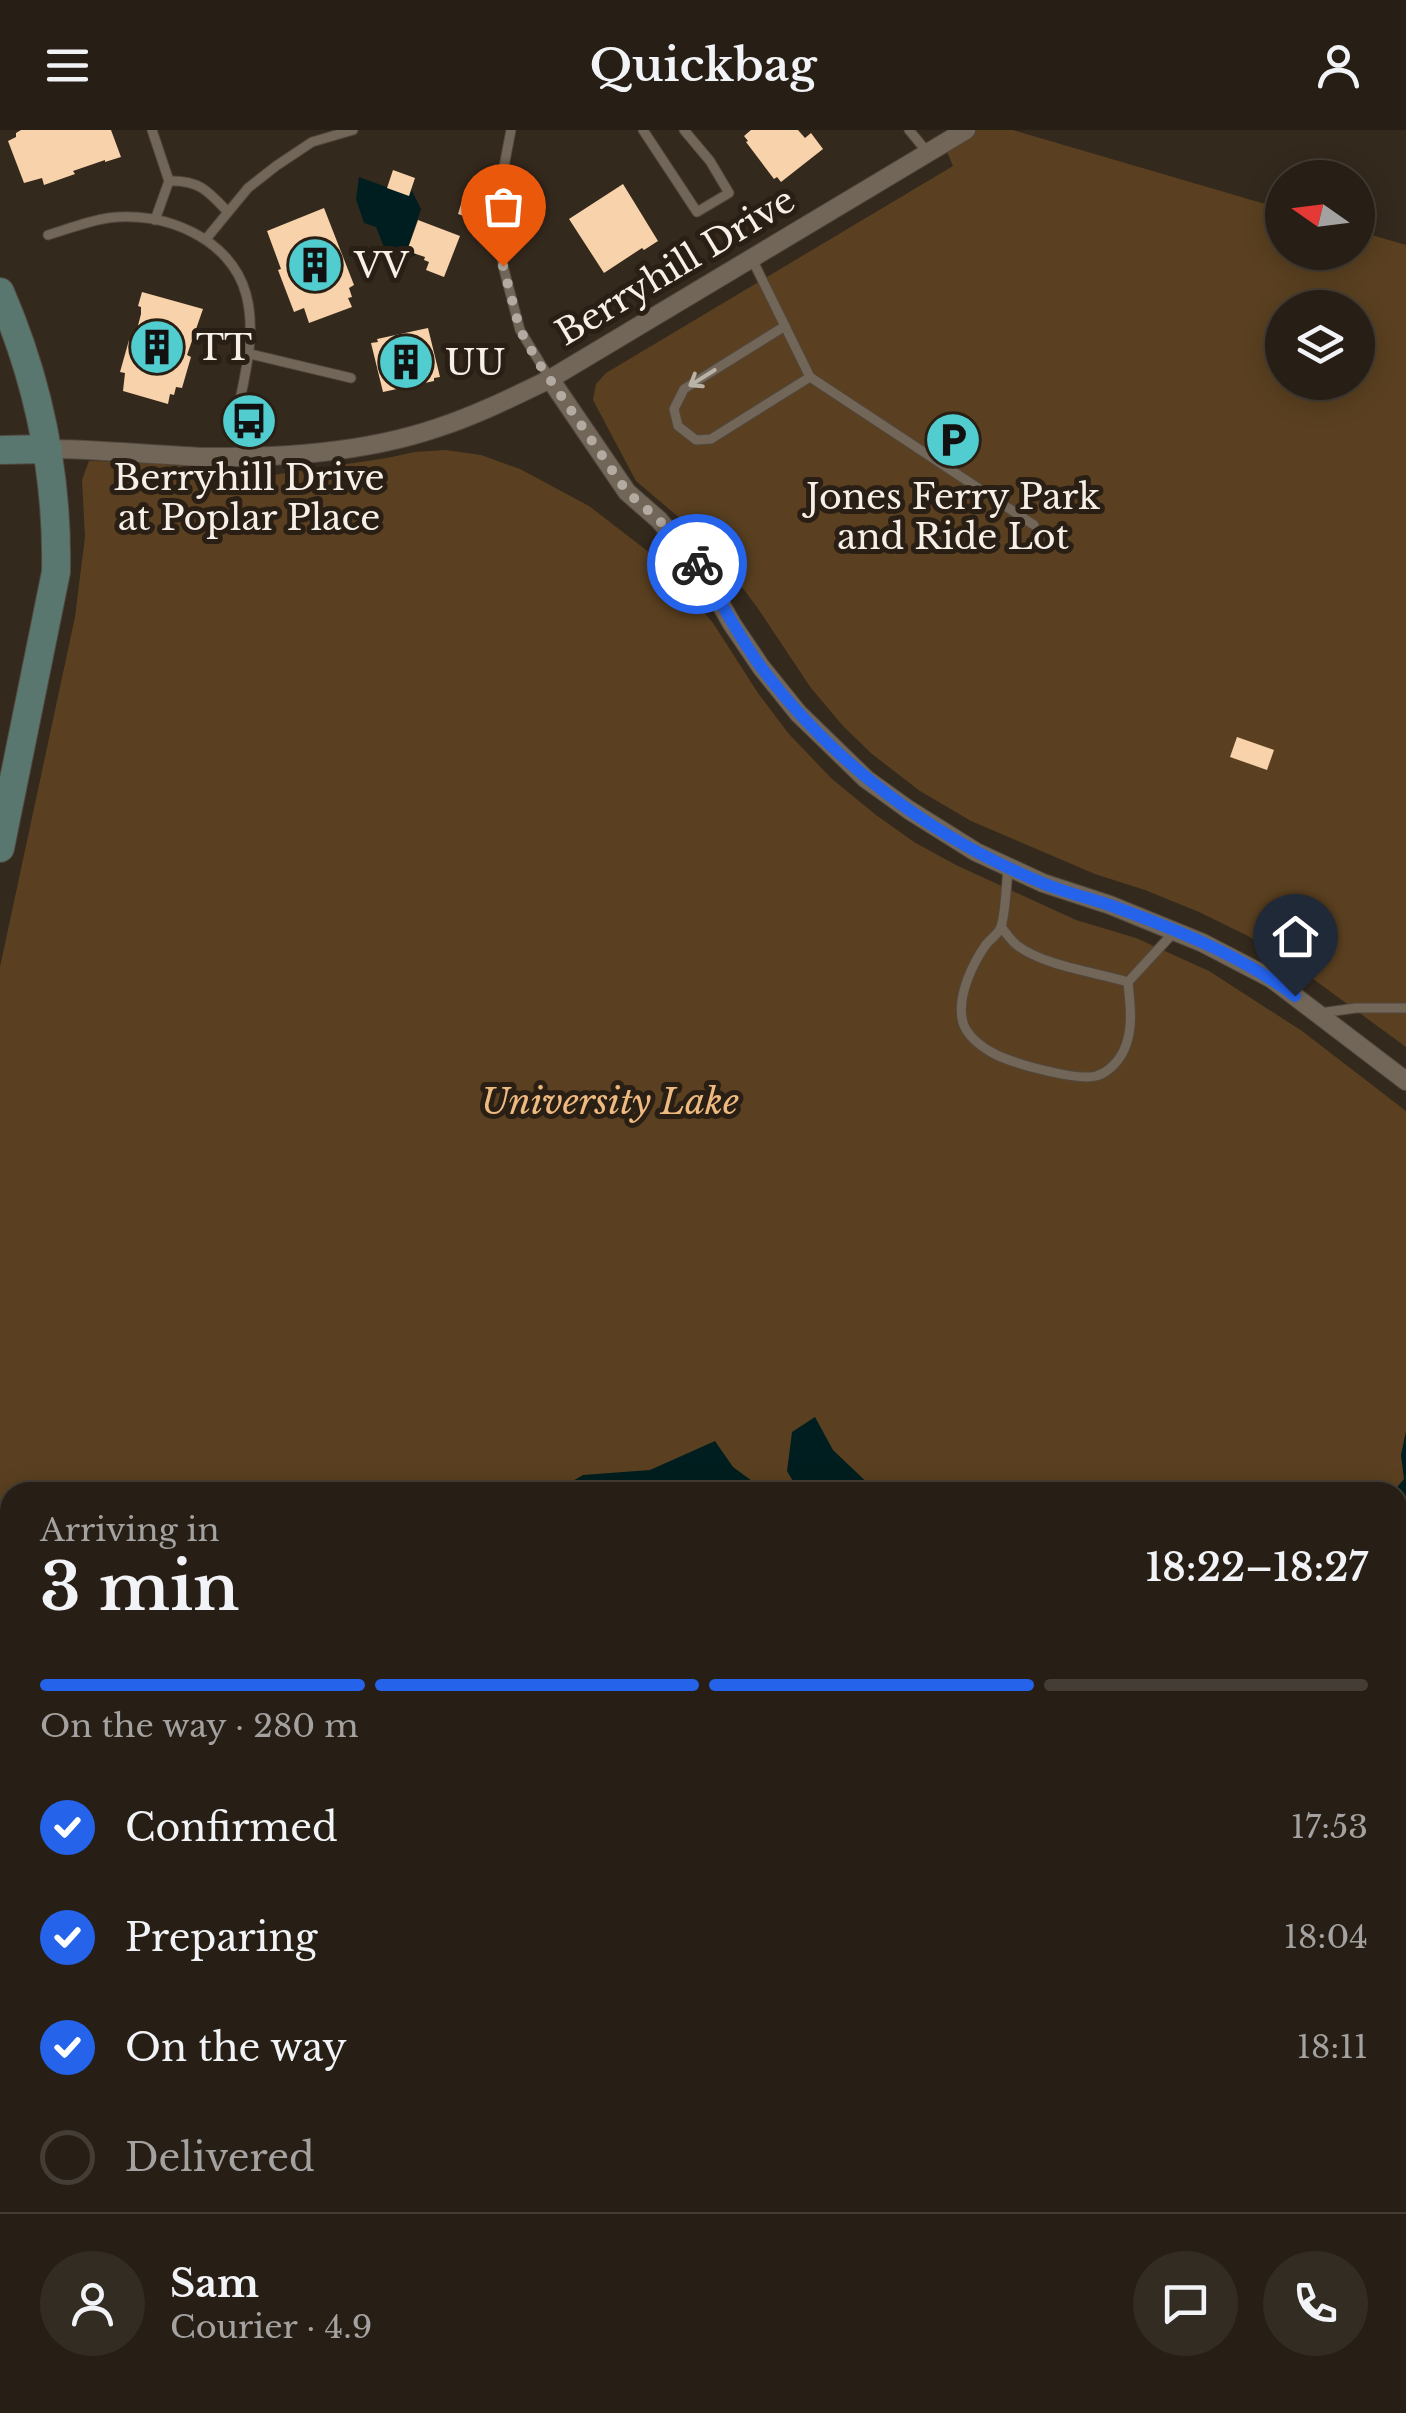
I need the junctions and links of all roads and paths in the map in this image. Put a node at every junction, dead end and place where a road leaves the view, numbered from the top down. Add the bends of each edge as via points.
1 (152, 130) edge
2 (353, 130) edge
3 (511, 130) edge
4 (658, 130) edge
5 (684, 130) edge
6 (909, 130) edge
7 (966, 130) edge
8 (645, 134) edge
9 (928, 153) junction
10 (169, 181) junction
11 (227, 211) junction
12 (154, 220) junction
13 (48, 235) dead end
14 (206, 240) junction
15 (751, 257) junction
16 (0, 292) edge
17 (784, 326) junction
18 (250, 354) junction
19 (810, 377) junction
20 (351, 378) dead end
21 (550, 379) junction
22 (242, 395) dead end
23 (48, 449) junction
24 (0, 450) edge
25 (1034, 526) dead end
26 (0, 848) edge
27 (1008, 868) junction
28 (1002, 928) junction
29 (1175, 931) junction
30 (1128, 982) junction
31 (1406, 1008) edge
32 (1318, 1014) junction
33 (1406, 1081) edge

1 - 10 lane
2 - 11 lane via 312,142
3 - 21 lane via 496,208 503,266 520,330
4 - 8 lane
5 - 8 lane via 729,194 698,212
6 - 9 lane
7 - 9 street, Berryhill Drive
9 - 15 street, Berryhill Drive
10 - 11 lane via 205,188
10 - 12 lane
11 - 14 lane
12 - 13 lane via 108,218
12 - 14 lane
14 - 18 lane via 226,255 246,293
15 - 17 lane
15 - 21 street, Berryhill Drive
16 - 23 street via 35,386
17 - 19 lane
17 -> 19 lane via 684,390 674,409 678,426 696,440 711,440
18 - 20 lane
18 - 22 lane
19 - 25 lane
21 - 23 street, Berryhill Drive via 436,428 341,450 203,456
21 - 27 street via 627,492 700,568 798,713 909,810
23 - 24 street
23 - 26 street via 56,572
27 - 28 lane
27 - 29 street
28 - 30 lane via 1017,946 1042,957
28 - 30 lane via 982,950 961,1000 970,1036 993,1053 1070,1076 1096,1076 1124,1052 1131,1028
29 - 30 lane
29 - 32 street via 1272,979
31 - 32 lane
32 - 33 street

